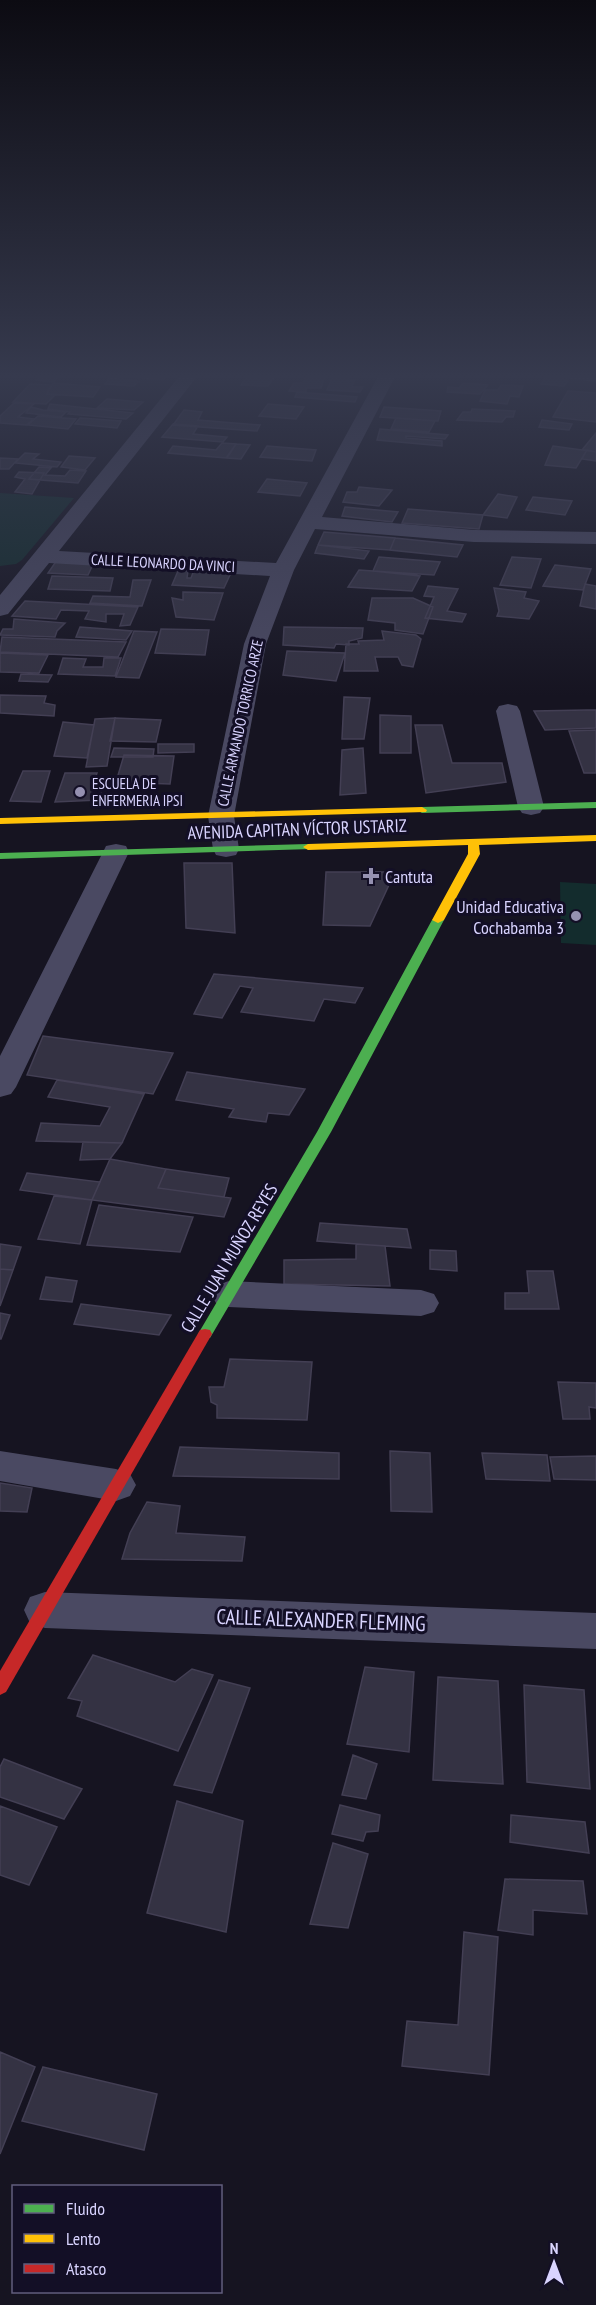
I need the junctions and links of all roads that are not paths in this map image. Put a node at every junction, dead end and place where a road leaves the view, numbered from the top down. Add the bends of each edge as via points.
1 (100, 481) edge
2 (331, 481) edge
3 (309, 522) junction
4 (596, 538) edge
5 (28, 565) junction
6 (282, 570) junction
7 (0, 609) edge
8 (508, 711) dead end
9 (596, 805) edge
10 (531, 807) junction
11 (221, 816) junction
12 (0, 821) edge
13 (596, 838) edge
14 (473, 842) junction
15 (226, 849) junction
16 (116, 852) junction
17 (0, 856) edge
18 (0, 1087) edge
19 (229, 1294) junction
20 (421, 1303) dead end
21 (0, 1466) edge
22 (116, 1485) junction
23 (45, 1610) junction
24 (596, 1631) edge
25 (0, 1687) edge

1 - 5 street
2 - 3 street, CALLE ARMANDO TORRICO ARZE
3 - 4 street via 474,536
3 - 6 street, CALLE ARMANDO TORRICO ARZE
5 - 6 street, CALLE LEONARDO DA VINCI
5 - 7 street
6 - 11 street, CALLE ARMANDO TORRICO ARZE via 255,644
8 - 10 street
9 - 10 main road, AVENIDA CAPITAN VÍCTOR USTARIZ
10 - 11 main road, AVENIDA CAPITAN VÍCTOR USTARIZ
11 - 12 main road, AVENIDA CAPITAN VÍCTOR USTARIZ
11 - 15 street, CALLE ARMANDO TORRICO ARZE
13 - 14 main road, AVENIDA CAPITAN VÍCTOR USTARIZ
14 - 15 main road, AVENIDA CAPITAN VÍCTOR USTARIZ
14 - 19 main road, CALLE JUAN MUÑOZ REYES via 474,854 324,1132
15 - 16 main road, AVENIDA CAPITAN VÍCTOR USTARIZ
16 - 17 main road, AVENIDA CAPITAN VÍCTOR USTARIZ
16 - 18 street
19 - 20 street
19 - 22 main road, CALLE JUAN MUÑOZ REYES
21 - 22 street
22 - 23 main road, CALLE JUAN MUÑOZ REYES
23 - 24 street, CALLE ALEXANDER FLEMING
23 - 25 main road, CALLE JUAN MUÑOZ REYES

